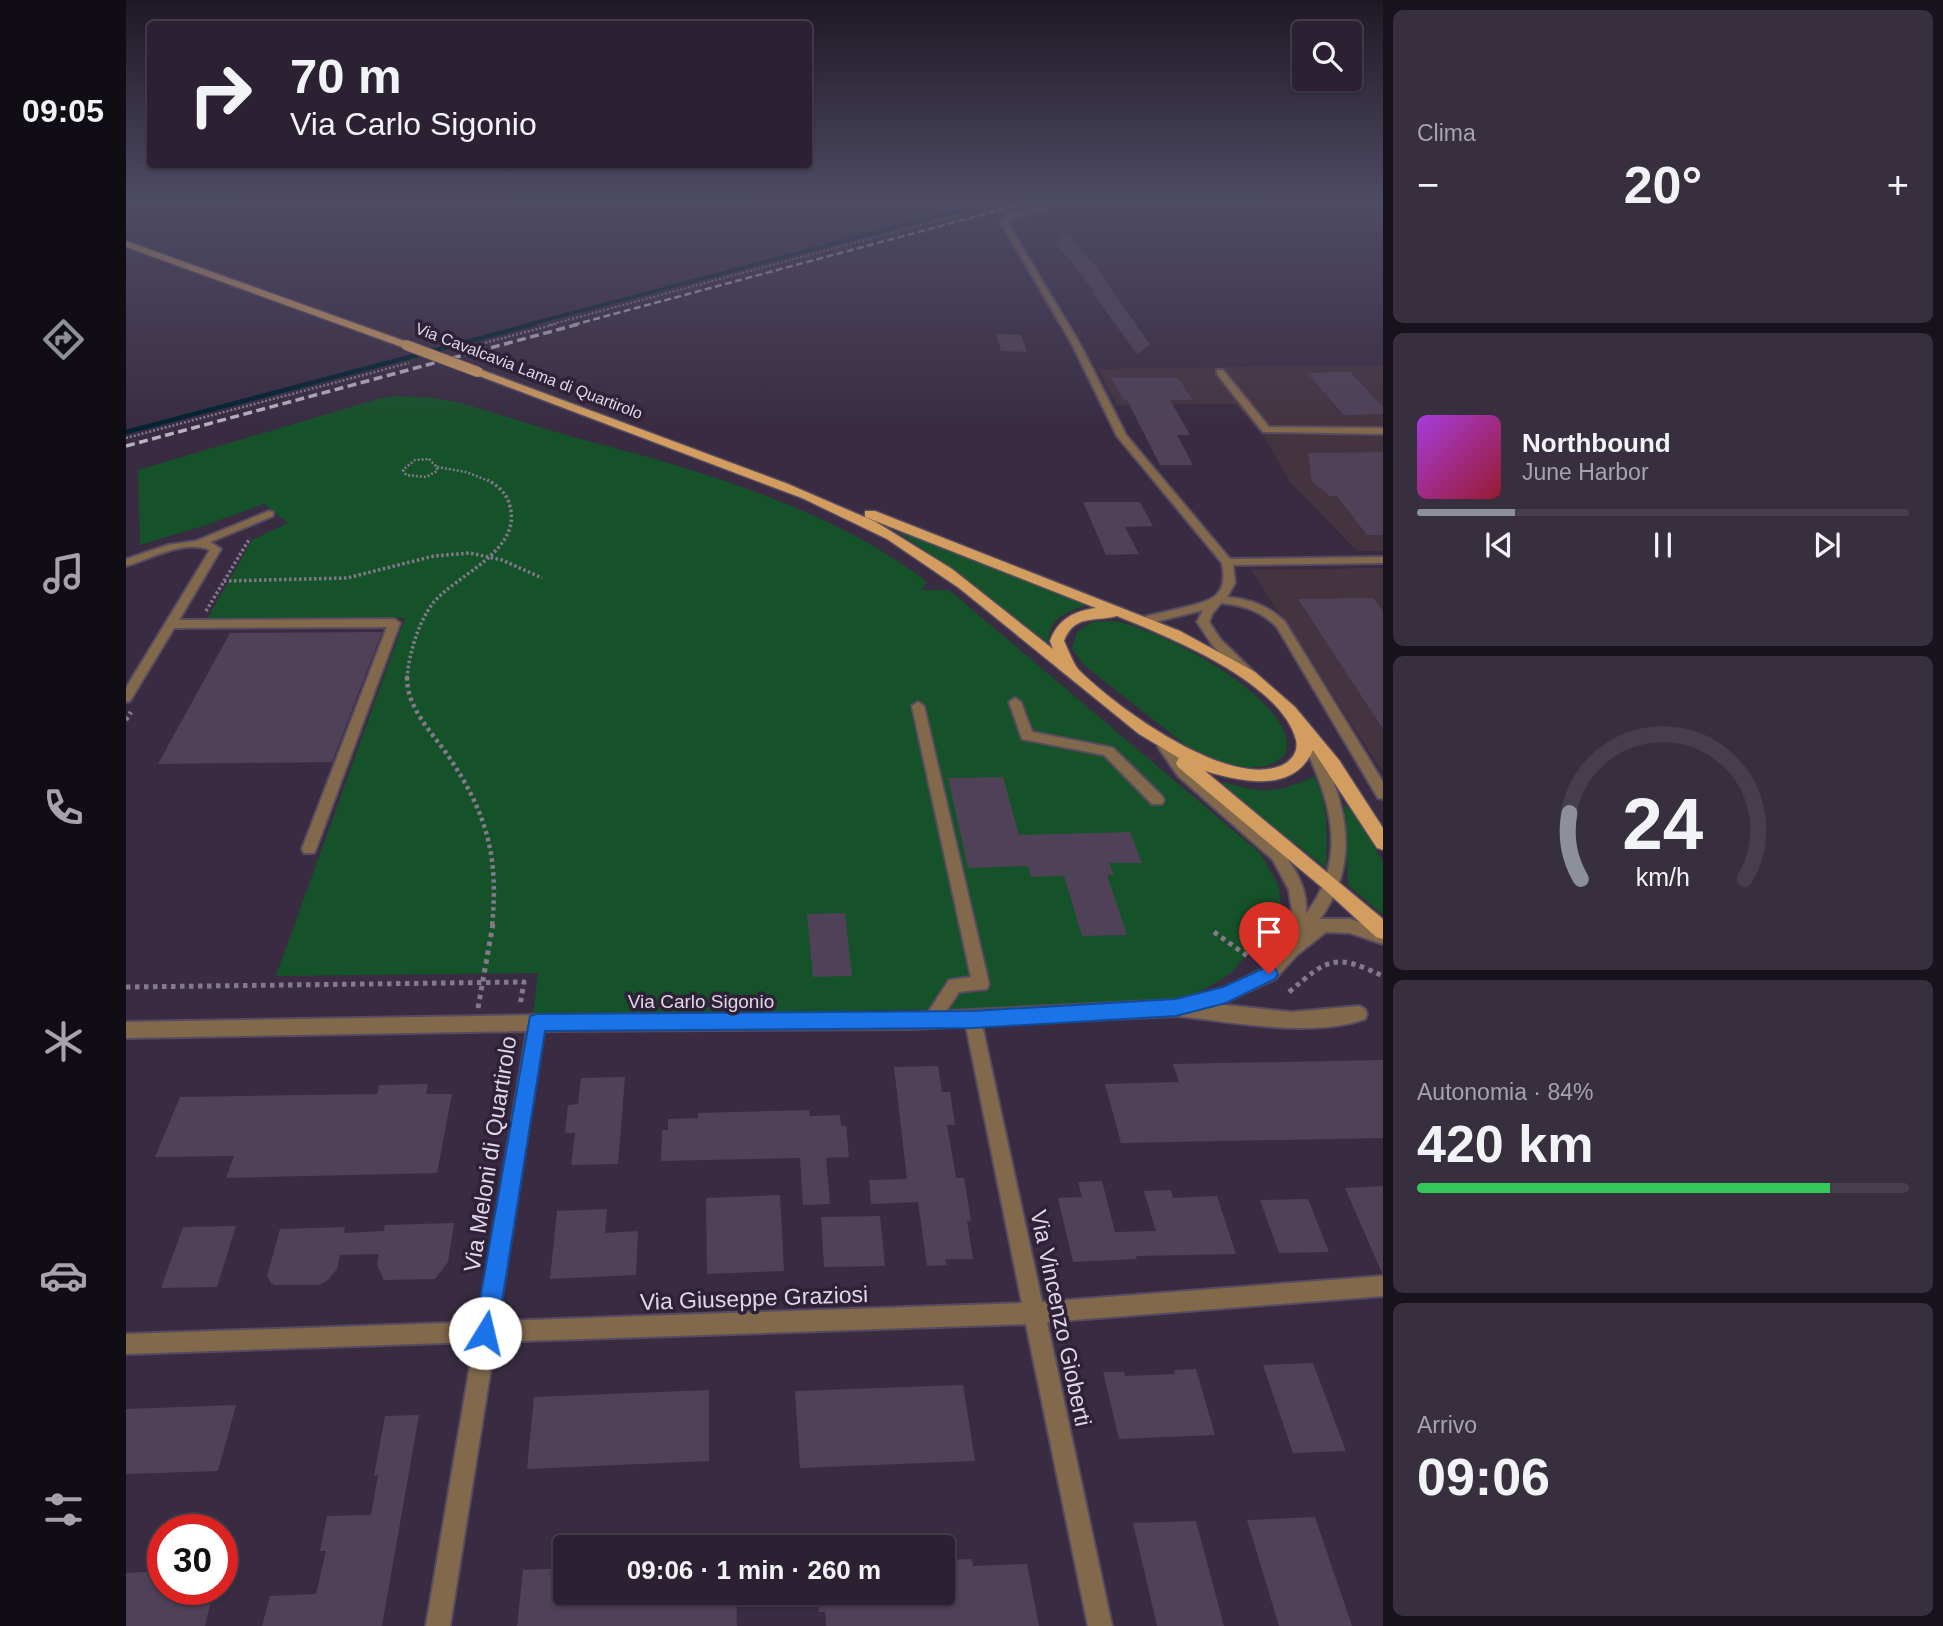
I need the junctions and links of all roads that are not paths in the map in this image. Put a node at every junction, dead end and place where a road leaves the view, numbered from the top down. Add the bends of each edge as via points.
1 (214, 276) edge
2 (1036, 276) edge
3 (1220, 372) dead end
4 (1383, 431) edge
5 (760, 478) junction
6 (269, 514) dead end
7 (200, 543) junction
8 (1383, 560) edge
9 (1227, 562) junction
10 (126, 563) edge
11 (1218, 602) junction
12 (1139, 620) junction
13 (172, 624) junction
14 (1078, 675) junction
15 (1256, 681) junction
16 (126, 698) edge
17 (1015, 702) dead end
18 (918, 706) dead end
19 (1299, 721) junction
20 (1150, 733) junction
21 (1166, 747) junction
22 (1383, 794) edge
23 (1157, 800) dead end
24 (1383, 843) edge
25 (309, 849) dead end
26 (1332, 885) junction
27 (1383, 931) edge
28 (1383, 937) edge
29 (1291, 950) junction
30 (1176, 1008) junction
31 (1359, 1014) dead end
32 (932, 1020) junction
33 (973, 1020) junction
34 (527, 1023) junction
35 (126, 1030) edge
36 (1383, 1286) edge
37 (1036, 1313) junction
38 (485, 1333) junction
39 (126, 1344) edge
40 (438, 1626) edge
41 (1100, 1626) edge

1 - 5 main road, Via Cavalcavia Lama di Quartirolo, bridge
2 - 9 street via 1122,436
3 - 4 street via 1266,430
5 - 12 main road, Via Cavalcavia Lama di Quartirolo via 895,523
5 - 14 main road, Via Cavalcavia Lama di Quartirolo via 892,536
6 - 7 street
7 - 10 street
7 - 13 street via 216,549 214,555
8 - 9 street
9 - 11 street via 1230,581
11 - 12 street
11 - 15 street via 1203,622 1217,643
11 - 22 street via 1237,600 1260,608 1281,625
12 - 14 main road, Via Cavalcavia Lama di Quartirolo via 1091,613 1064,626 1057,646
12 - 15 main road, Via Cavalcavia Lama di Quartirolo via 1203,648
13 - 16 street
13 - 25 street via 394,623
14 - 20 main road, Via Cavalcavia Lama di Quartirolo
15 - 19 main road, Via Cavalcavia Lama di Quartirolo
17 - 23 street via 1027,736 1108,751
18 - 32 street via 981,984 955,985
19 - 20 main road, Via Cavalcavia Lama di Quartirolo via 1304,753 1292,769 1262,776 1225,773
19 - 24 main road via 1332,759
19 - 26 street via 1335,802 1338,841
20 - 21 main road
21 - 26 main road
21 - 29 street via 1183,772 1278,856 1289,872 1301,902
26 - 27 main road
26 - 29 street
28 - 29 street via 1328,924 1313,930
29 - 30 street, Via Carlo Sigonio via 1269,974 1226,995
30 - 31 street via 1274,1020
30 - 33 street, Via Carlo Sigonio
32 - 33 street, Via Carlo Sigonio
32 - 34 street, Via Carlo Sigonio
33 - 37 street, Via Vincenzo Gioberti
34 - 35 street, Via Carlo Sigonio
34 - 38 street, Via Meloni di Quartirolo
36 - 37 street, Via Giuseppe Graziosi
37 - 38 street, Via Giuseppe Graziosi
37 - 41 street, Via Vincenzo Gioberti
38 - 39 street, Via Giuseppe Graziosi
38 - 40 street, Via Meloni di Quartirolo

